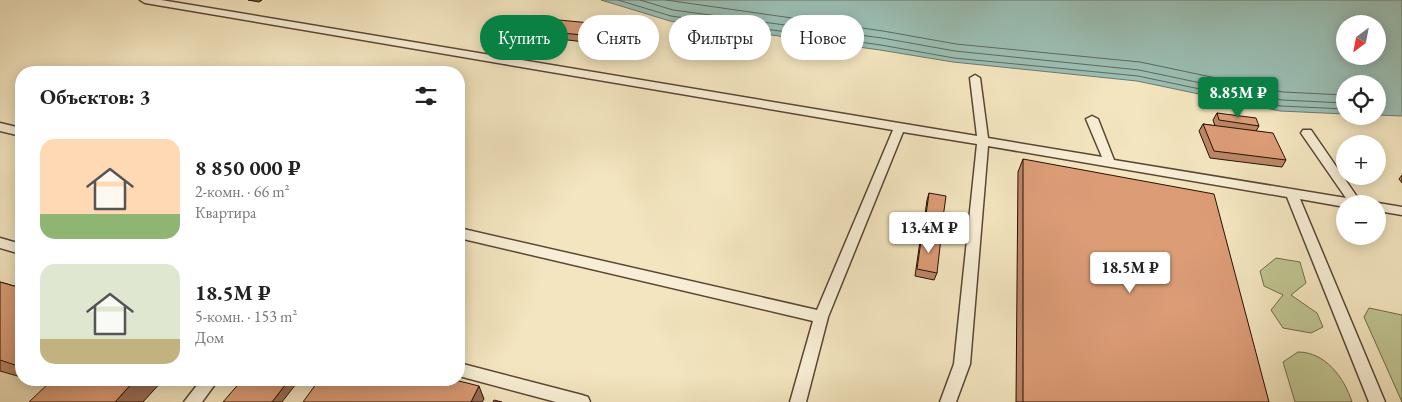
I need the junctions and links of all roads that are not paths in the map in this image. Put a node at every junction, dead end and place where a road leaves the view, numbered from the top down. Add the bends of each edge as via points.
1 (145, 0) edge
2 (975, 78) dead end
3 (1092, 119) dead end
4 (0, 127) edge
5 (899, 128) junction
6 (15, 131) edge
7 (1307, 133) dead end
8 (983, 142) junction
9 (1110, 163) junction
10 (1292, 194) junction
11 (1349, 195) edge
12 (1336, 201) edge
13 (1386, 209) edge
14 (1402, 211) edge
15 (465, 234) edge
16 (0, 243) edge
17 (15, 247) edge
18 (821, 317) junction
19 (465, 371) edge
20 (205, 386) edge
21 (192, 402) edge
22 (582, 402) edge
23 (798, 402) edge
24 (948, 402) edge
25 (1377, 402) edge

1 - 5 lane
2 - 8 lane
3 - 9 lane
4 - 6 lane
5 - 8 lane
5 - 18 lane
7 - 11 lane
8 - 9 lane
8 - 24 lane via 962,364
9 - 10 lane
10 - 12 lane
10 - 25 lane
13 - 14 lane
15 - 18 lane
16 - 17 lane
18 - 23 lane
19 - 22 lane
20 - 21 lane

